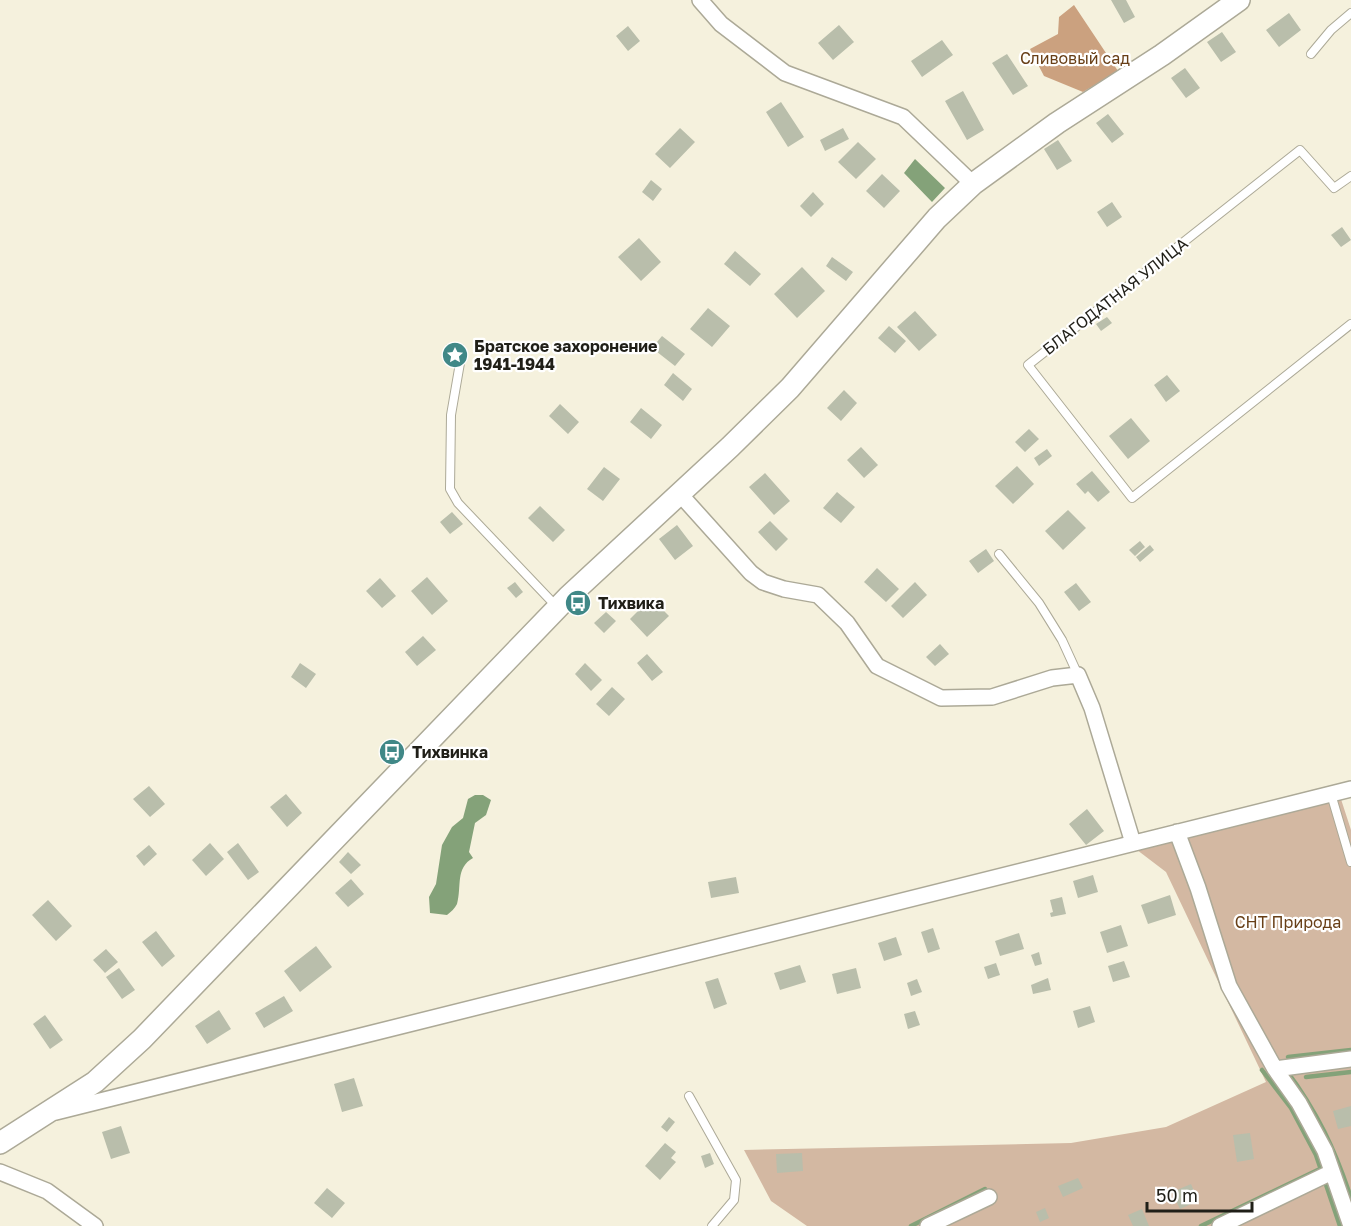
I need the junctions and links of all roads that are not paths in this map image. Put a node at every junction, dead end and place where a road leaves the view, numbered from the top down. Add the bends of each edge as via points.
1 (700, 0) edge
2 (1239, 0) edge
3 (1351, 13) edge
4 (1311, 54) dead end
5 (1351, 176) edge
6 (973, 184) junction
7 (1351, 324) edge
8 (460, 363) dead end
9 (679, 493) junction
10 (999, 554) dead end
11 (558, 607) junction
12 (1078, 675) junction
13 (1351, 789) edge
14 (1331, 794) junction
15 (1177, 832) junction
16 (1133, 843) junction
17 (1351, 862) edge
18 (1351, 1059) edge
19 (1275, 1069) junction
20 (689, 1096) dead end
21 (47, 1114) junction
22 (0, 1143) edge
23 (0, 1172) edge
24 (1332, 1172) junction
25 (989, 1197) dead end
26 (95, 1226) edge
27 (712, 1226) edge
28 (928, 1226) edge
29 (1220, 1226) edge
30 (1351, 1226) edge

1 - 6 street via 721,24 785,73 903,117
2 - 6 street
3 - 4 lane
5 - 7 lane, БЛАГОДАТНАЯ УЛИЦА via 1334,188 1300,150 1028,365 1132,498
6 - 9 street via 936,218 789,388
8 - 11 lane via 451,415 450,489 458,503
9 - 11 street
9 - 12 street via 751,573 784,589 818,595 847,623 877,666 941,698 992,697 1052,678
10 - 12 lane via 1039,603
11 - 21 street via 188,993 95,1082
12 - 16 street via 1092,708
13 - 14 street
14 - 15 street
14 - 17 lane
15 - 16 street
15 - 19 street via 1229,986
16 - 21 street
18 - 19 street
19 - 24 street via 1299,1103
20 - 27 lane via 736,1180 734,1200
21 - 22 street
23 - 26 street via 47,1191
24 - 29 street
24 - 30 street
25 - 28 street

